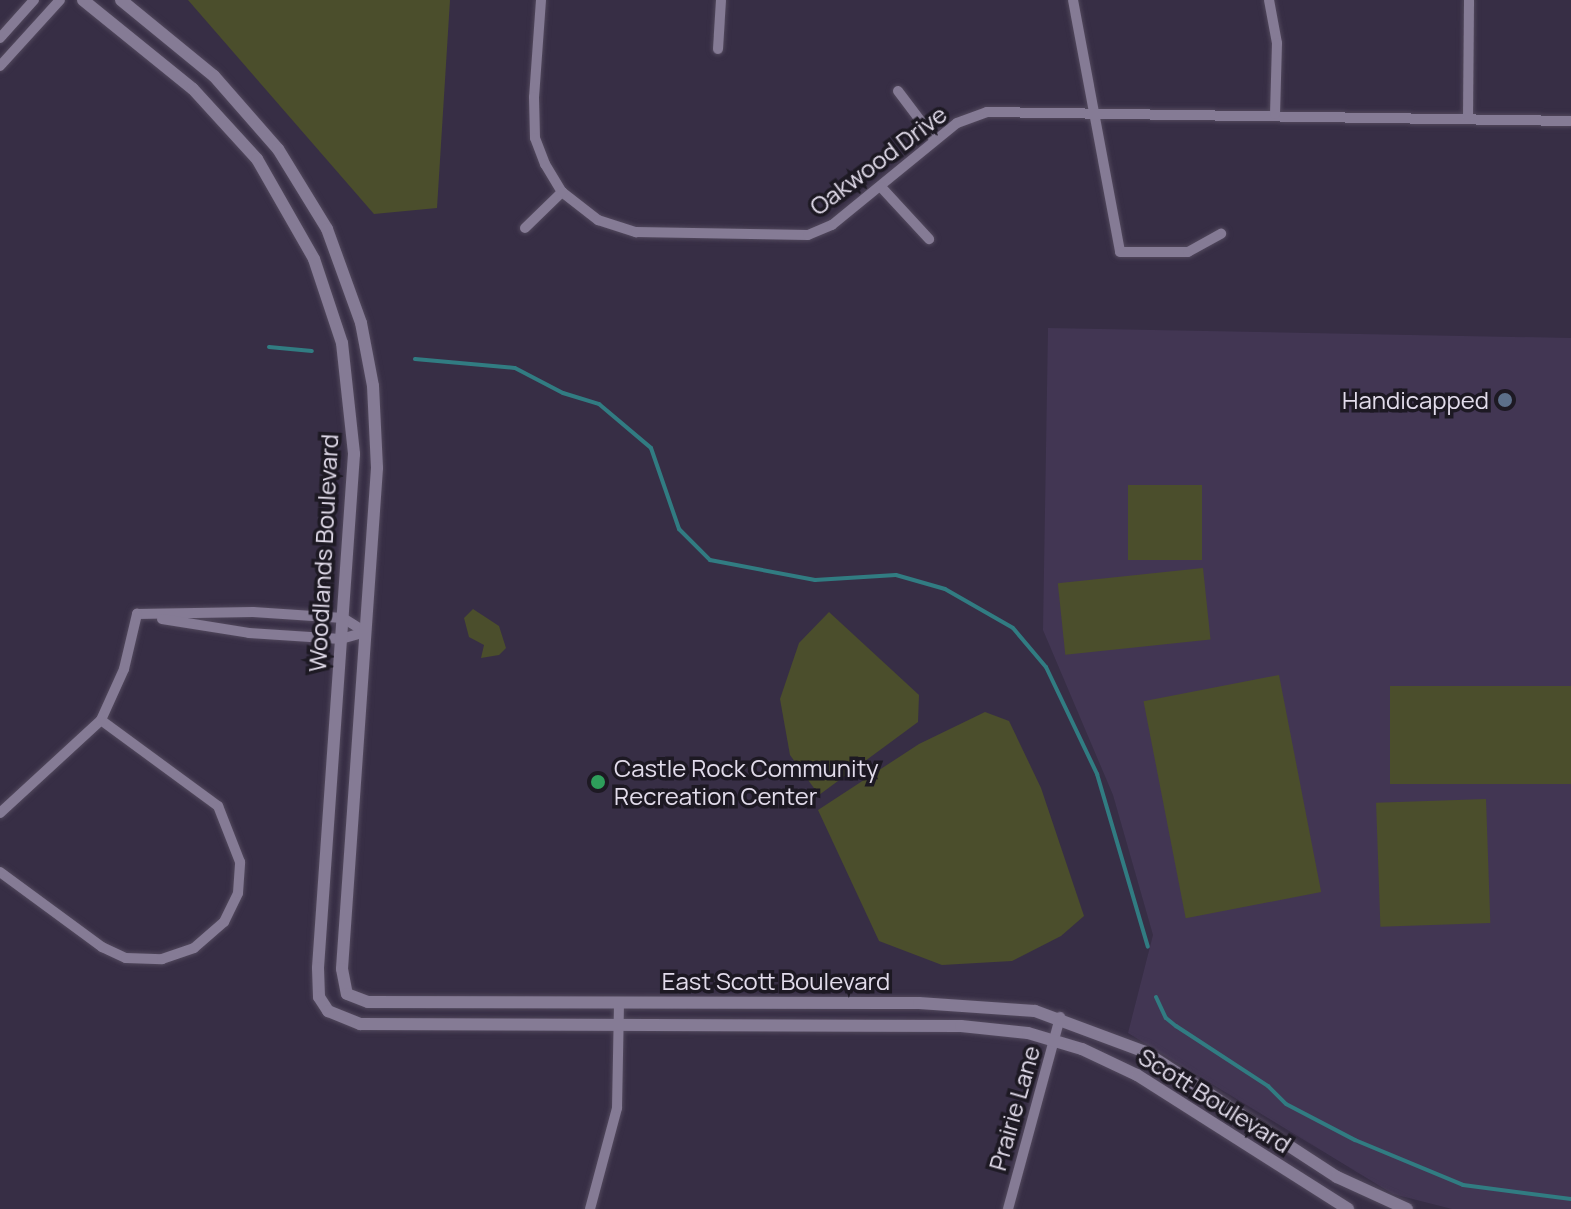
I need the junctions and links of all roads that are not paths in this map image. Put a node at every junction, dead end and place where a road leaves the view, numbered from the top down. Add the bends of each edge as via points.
1 (34, 0) edge
2 (60, 0) edge
3 (83, 0) edge
4 (121, 0) edge
5 (541, 0) edge
6 (721, 0) edge
7 (1073, 0) edge
8 (1269, 0) edge
9 (1469, 0) edge
10 (0, 38) edge
11 (718, 49) dead end
12 (0, 66) edge
13 (898, 91) dead end
14 (1094, 112) junction
15 (1275, 114) junction
16 (1468, 118) junction
17 (1571, 121) edge
18 (935, 140) junction
19 (881, 187) junction
20 (562, 192) junction
21 (525, 228) dead end
22 (1221, 234) dead end
23 (929, 239) dead end
24 (137, 614) junction
25 (343, 618) junction
26 (365, 632) junction
27 (341, 639) junction
28 (101, 720) junction
29 (0, 813) edge
30 (0, 872) edge
31 (347, 994) joint
32 (619, 1003) junction
33 (328, 1011) joint
34 (1060, 1017) junction
35 (619, 1028) junction
36 (1054, 1039) junction
37 (1191, 1081) joint
38 (590, 1209) edge
39 (1008, 1209) edge
40 (1348, 1209) edge
41 (1407, 1209) edge

1 - 10 street
2 - 12 street
3 - 25 street, Woodlands Boulevard via 217,113 273,182 314,259 334,314 351,400 353,481
4 - 26 street, Woodlands Boulevard via 214,76 260,125 310,198 342,262 369,356 376,419
5 - 20 street, Oakwood Drive via 535,138
6 - 11 street
7 - 14 street
8 - 15 street via 1277,43
9 - 16 street
13 - 18 street
14 - 15 street, Oakwood Drive
14 - 18 street, Oakwood Drive via 987,112 957,123
14 - 22 street via 1120,252 1188,252
15 - 16 street, Oakwood Drive
16 - 17 street, Oakwood Drive
18 - 19 street, Oakwood Drive
19 - 20 street, Oakwood Drive via 832,225 808,235 636,232 598,220
19 - 23 street
20 - 21 street
24 - 25 street via 253,612
24 - 27 street via 249,633
24 - 28 street via 124,669
25 - 26 street
25 - 27 street, Woodlands Boulevard
26 - 27 street
26 - 31 street, Woodlands Boulevard via 342,969
27 - 33 street, Woodlands Boulevard via 318,968 319,997
28 - 29 street
28 - 30 street via 218,806 240,862 238,893 224,922 194,948 162,959 126,958 102,947
31 - 32 street, East Scott Boulevard via 368,1002
32 - 34 street, East Scott Boulevard via 975,1004
32 - 35 street
33 - 35 street, East Scott Boulevard via 360,1024
34 - 36 street, Prairie Lane
34 - 37 street, East Scott Boulevard via 1120,1039
35 - 36 street, East Scott Boulevard via 961,1026
35 - 38 street via 617,1108
36 - 39 street, Prairie Lane
36 - 40 street, Scott Boulevard via 1137,1075
37 - 41 street, Scott Boulevard via 1337,1177

